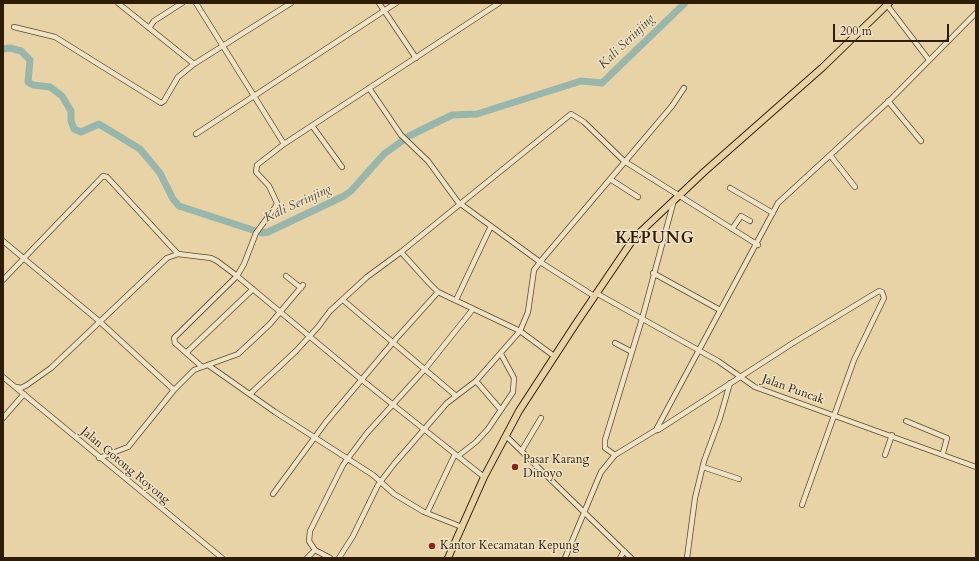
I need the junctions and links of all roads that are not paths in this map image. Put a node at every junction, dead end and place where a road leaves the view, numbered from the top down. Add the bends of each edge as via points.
1 (118, 3) edge
2 (182, 3) edge
3 (196, 3) edge
4 (291, 3) edge
5 (380, 3) edge
6 (396, 3) edge
7 (499, 3) edge
8 (888, 4) edge
9 (384, 10) junction
10 (976, 13) edge
11 (14, 27) dead end
12 (149, 28) junction
13 (223, 46) junction
14 (416, 58) junction
15 (929, 60) junction
16 (194, 64) junction
17 (369, 88) junction
18 (684, 88) dead end
19 (254, 96) junction
20 (888, 101) junction
21 (313, 127) junction
22 (196, 134) dead end
23 (921, 141) dead end
24 (284, 144) junction
25 (830, 155) junction
26 (626, 162) junction
27 (342, 167) dead end
28 (612, 181) junction
29 (855, 187) dead end
30 (730, 188) dead end
31 (638, 197) dead end
32 (676, 198) junction
33 (458, 202) junction
34 (773, 213) junction
35 (750, 221) dead end
36 (491, 226) junction
37 (732, 229) junction
38 (3, 241) edge
39 (758, 244) junction
40 (401, 252) junction
41 (178, 254) junction
42 (24, 257) junction
43 (542, 263) junction
44 (654, 274) junction
45 (237, 276) junction
46 (286, 276) dead end
47 (3, 280) edge
48 (253, 289) junction
49 (438, 292) junction
50 (595, 295) junction
51 (343, 300) junction
52 (456, 300) junction
53 (473, 309) junction
54 (720, 310) junction
55 (280, 312) junction
56 (642, 319) junction
57 (99, 321) junction
58 (520, 331) junction
59 (310, 337) junction
60 (393, 342) junction
61 (615, 343) dead end
62 (699, 351) junction
63 (187, 352) junction
64 (632, 352) junction
65 (501, 354) junction
66 (554, 356) junction
67 (208, 365) junction
68 (201, 366) junction
69 (425, 369) junction
70 (3, 377) edge
71 (741, 377) junction
72 (362, 380) junction
73 (476, 381) junction
74 (730, 383) junction
75 (16, 387) junction
76 (174, 390) junction
77 (24, 394) junction
78 (250, 394) junction
79 (455, 395) junction
80 (394, 405) junction
81 (501, 410) junction
82 (835, 415) junction
83 (3, 418) edge
84 (541, 418) dead end
85 (906, 421) dead end
86 (424, 429) junction
87 (656, 430) junction
88 (892, 435) junction
89 (506, 436) junction
90 (315, 437) junction
91 (522, 450) junction
92 (943, 453) junction
93 (456, 455) junction
94 (885, 455) dead end
95 (616, 456) junction
96 (99, 458) junction
97 (347, 458) junction
98 (976, 466) edge
99 (703, 467) junction
100 (484, 477) junction
101 (739, 479) dead end
102 (380, 482) junction
103 (274, 494) dead end
104 (802, 505) dead end
105 (427, 513) junction
106 (585, 513) junction
107 (462, 527) junction
108 (315, 550) junction
109 (624, 551) junction
110 (222, 558) edge
111 (307, 558) edge
112 (330, 558) edge
113 (338, 558) edge
114 (448, 558) edge
115 (565, 558) edge
116 (620, 558) edge
117 (631, 558) edge
118 (687, 558) edge

1 - 12 street
2 - 12 street via 153,22
3 - 13 street
4 - 13 street
5 - 9 street
6 - 9 street
7 - 14 street
8 - 15 street
8 - 32 main road via 823,67
9 - 14 street
9 - 19 street
10 - 15 street
11 - 16 street via 55,37 160,103 164,102 178,77
12 - 16 street
13 - 16 street
13 - 19 street
14 - 17 street
15 - 20 street
17 - 21 street
17 - 33 street, Jalan Puncak via 401,135 428,161
18 - 26 street
19 - 22 street
19 - 24 street
20 - 23 street
20 - 25 street
21 - 24 street
21 - 27 street
24 - 45 street via 255,168 257,174 269,186 277,203 256,233
25 - 29 street
25 - 34 street via 778,203
26 - 28 street
26 - 32 street
26 - 33 street via 584,122 571,114
28 - 31 street
28 - 43 street
30 - 34 street
32 - 37 street
32 - 44 street
32 - 50 main road via 634,238
33 - 36 street, Jalan Puncak
33 - 40 street
34 - 39 street
35 - 37 street via 741,216
36 - 43 street, Jalan Puncak
36 - 52 street
37 - 39 street
38 - 42 street
39 - 54 street
40 - 49 street
40 - 51 street via 367,277
41 - 42 street via 105,176
41 - 45 street via 214,260
41 - 57 street via 167,258
42 - 47 street
42 - 57 street
43 - 50 street, Jalan Puncak
43 - 58 street via 533,274 528,312
44 - 54 street
44 - 56 street
45 - 48 street
45 - 63 street via 175,336 174,340
46 - 55 street via 302,286
48 - 55 street
48 - 63 street
49 - 52 street
49 - 60 street
50 - 56 street, Jalan Puncak
50 - 66 main road
51 - 59 street
51 - 60 street
52 - 53 street
53 - 58 street
53 - 69 street
54 - 62 street
55 - 59 street
55 - 67 street via 238,354
56 - 62 street, Jalan Puncak
56 - 64 street
57 - 75 street via 51,368 27,385
57 - 76 street
58 - 65 street
58 - 66 street
59 - 72 street
59 - 78 street
60 - 69 street
60 - 72 street
61 - 64 street
62 - 71 street, Jalan Puncak
62 - 87 street
63 - 68 street
64 - 95 street via 605,440 605,448
65 - 73 street
65 - 81 street via 509,367 515,386 514,392
66 - 89 main road
67 - 68 street
67 - 78 street
68 - 76 street
69 - 79 street
69 - 80 street
70 - 75 street, Jalan Gotong Royong
71 - 74 street
71 - 82 street, Jalan Puncak via 761,390
71 - 82 street via 879,291 882,292 884,298 854,360
72 - 80 street
72 - 90 street
73 - 79 street
73 - 81 street
74 - 87 street
74 - 99 street
75 - 77 street, Jalan Gotong Royong
76 - 96 street via 128,447
77 - 83 street
77 - 96 street, Jalan Gotong Royong
78 - 90 street
79 - 86 street
80 - 86 street
80 - 97 street
81 - 93 street via 476,442
82 - 88 street, Jalan Puncak
82 - 104 street
84 - 91 street
85 - 92 street via 947,438
86 - 93 street
86 - 102 street
87 - 95 street
88 - 92 street, Jalan Puncak
88 - 94 street
89 - 91 street
89 - 100 main road
90 - 97 street
90 - 103 street
91 - 106 street
92 - 98 street, Jalan Puncak
93 - 100 street
93 - 105 street
95 - 106 street via 600,472
96 - 110 street, Jalan Gotong Royong
97 - 102 street
97 - 108 street via 310,531 309,541
99 - 101 street
99 - 118 street via 694,504
100 - 107 main road
102 - 105 street via 394,494
102 - 113 street via 353,536
105 - 107 street
106 - 109 street
106 - 115 street
107 - 114 main road
108 - 111 street
108 - 112 street
109 - 116 street
109 - 117 street

